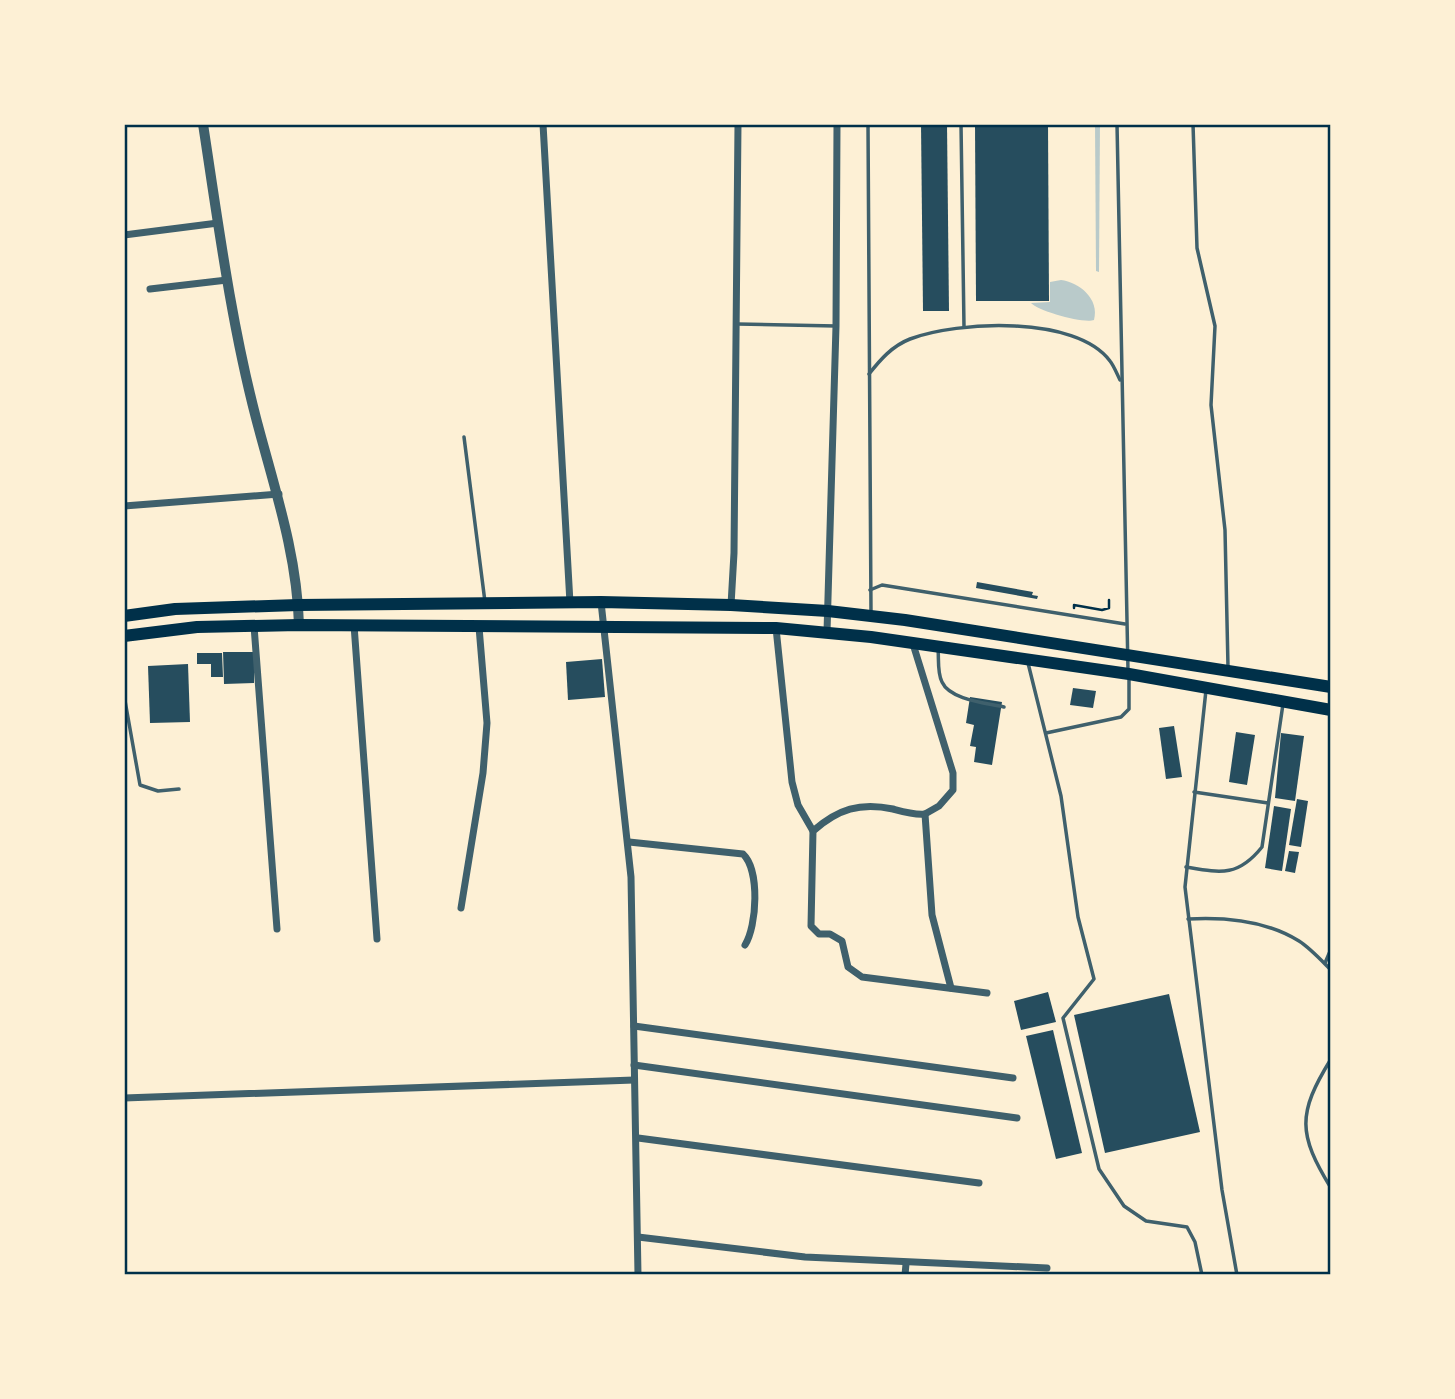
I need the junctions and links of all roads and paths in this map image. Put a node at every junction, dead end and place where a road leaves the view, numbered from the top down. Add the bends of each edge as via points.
1 (203, 124) edge
2 (543, 124) edge
3 (738, 124) edge
4 (837, 124) edge
5 (869, 124) edge
6 (961, 124) edge
7 (1118, 124) edge
8 (1192, 124) edge
9 (218, 222) junction
10 (124, 235) edge
11 (227, 280) junction
12 (150, 289) dead end
13 (734, 324) junction
14 (836, 326) junction
15 (964, 327) junction
16 (868, 375) junction
17 (1121, 382) junction
18 (464, 437) dead end
19 (279, 494) junction
20 (124, 506) edge
21 (870, 590) junction
22 (1109, 600) dead end
23 (601, 602) junction
24 (570, 603) junction
25 (485, 604) junction
26 (1074, 604) dead end
27 (298, 605) junction
28 (731, 605) junction
29 (828, 611) junction
30 (124, 616) edge
31 (871, 616) junction
32 (1125, 624) junction
33 (299, 625) junction
34 (354, 625) junction
35 (254, 626) junction
36 (479, 626) junction
37 (604, 627) junction
38 (776, 628) junction
39 (827, 632) junction
40 (124, 636) edge
41 (871, 637) junction
42 (913, 644) junction
43 (938, 648) junction
44 (1126, 653) junction
45 (1028, 660) junction
46 (1228, 669) junction
47 (1129, 674) junction
48 (1331, 687) edge
49 (1206, 689) junction
50 (124, 695) edge
51 (1283, 702) junction
52 (1004, 706) dead end
53 (1331, 710) edge
54 (1046, 733) junction
55 (179, 789) dead end
56 (1194, 792) junction
57 (1268, 803) junction
58 (925, 814) junction
59 (813, 831) junction
60 (629, 842) junction
61 (1185, 867) junction
62 (461, 908) dead end
63 (1188, 919) junction
64 (277, 929) dead end
65 (377, 939) dead end
66 (745, 945) dead end
67 (1331, 949) edge
68 (1324, 964) junction
69 (1331, 970) edge
70 (951, 988) junction
71 (987, 993) dead end
72 (634, 1026) junction
73 (1331, 1059) edge
74 (634, 1065) junction
75 (1013, 1078) dead end
76 (634, 1080) junction
77 (124, 1098) edge
78 (1017, 1118) dead end
79 (638, 1138) junction
80 (979, 1183) dead end
81 (1331, 1188) edge
82 (638, 1237) junction
83 (906, 1264) junction
84 (1046, 1268) dead end
85 (638, 1275) edge
86 (905, 1275) edge
87 (1202, 1275) edge
88 (1237, 1275) edge

1 - 9 street
2 - 24 street
3 - 13 street
4 - 14 street
5 - 16 lane
6 - 15 lane
7 - 17 lane
8 - 46 lane via 1197,248 1215,326 1211,405 1225,530
9 - 10 street
9 - 11 street
11 - 12 street
11 - 19 street via 256,417
13 - 14 lane
13 - 28 street
14 - 29 street
15 - 16 lane via 908,340 882,357
15 - 17 lane via 1055,331 1091,345 1110,360
16 - 21 lane
17 - 32 lane
18 - 25 lane
19 - 20 street
19 - 27 street
21 - 31 lane
21 - 32 lane via 882,585
22 - 26 path via 1109,608 1102,610
23 - 24 highway
23 - 28 highway
23 - 37 street
24 - 25 highway
25 - 27 highway
27 - 30 highway via 175,609
27 - 33 street
28 - 29 highway
29 - 31 highway
29 - 39 street
31 - 41 lane
31 - 44 highway
32 - 44 lane
33 - 34 highway
33 - 35 highway
34 - 36 highway
34 - 65 street
35 - 40 highway
35 - 64 street
36 - 37 highway
36 - 62 street via 487,723 484,773
37 - 38 highway
37 - 60 street
38 - 39 highway
38 - 59 street via 792,782 798,805
39 - 41 highway
41 - 42 highway
42 - 43 highway
42 - 58 street via 954,783 949,796
43 - 45 highway
43 - 52 lane via 945,687
44 - 46 highway
44 - 47 lane
45 - 47 highway
45 - 54 lane
46 - 48 highway
47 - 49 highway
47 - 54 lane via 1129,709 1121,717
49 - 51 highway
49 - 56 lane
50 - 55 lane via 140,785 158,791
51 - 53 highway
51 - 57 lane
54 - 87 lane via 1067,827 1078,917 1094,979 1063,1018 1099,1169 1124,1206 1146,1220 1187,1227
56 - 57 lane
56 - 61 lane
57 - 61 lane via 1262,847 1250,863 1217,873
58 - 59 street via 852,806
58 - 70 street via 932,915
59 - 70 street via 809,917 814,931 842,942 849,967 862,977
60 - 66 street via 743,854 752,868 754,922
60 - 72 street
61 - 63 lane
63 - 68 lane via 1225,919 1284,932
63 - 88 lane
67 - 68 lane
68 - 69 lane
70 - 71 street
72 - 74 street
72 - 75 street
73 - 81 lane via 1304,1111 1303,1131
74 - 76 street
74 - 78 street
76 - 77 street
76 - 79 street
79 - 80 street
79 - 82 street
82 - 83 street
82 - 85 street
83 - 84 street
83 - 86 street

